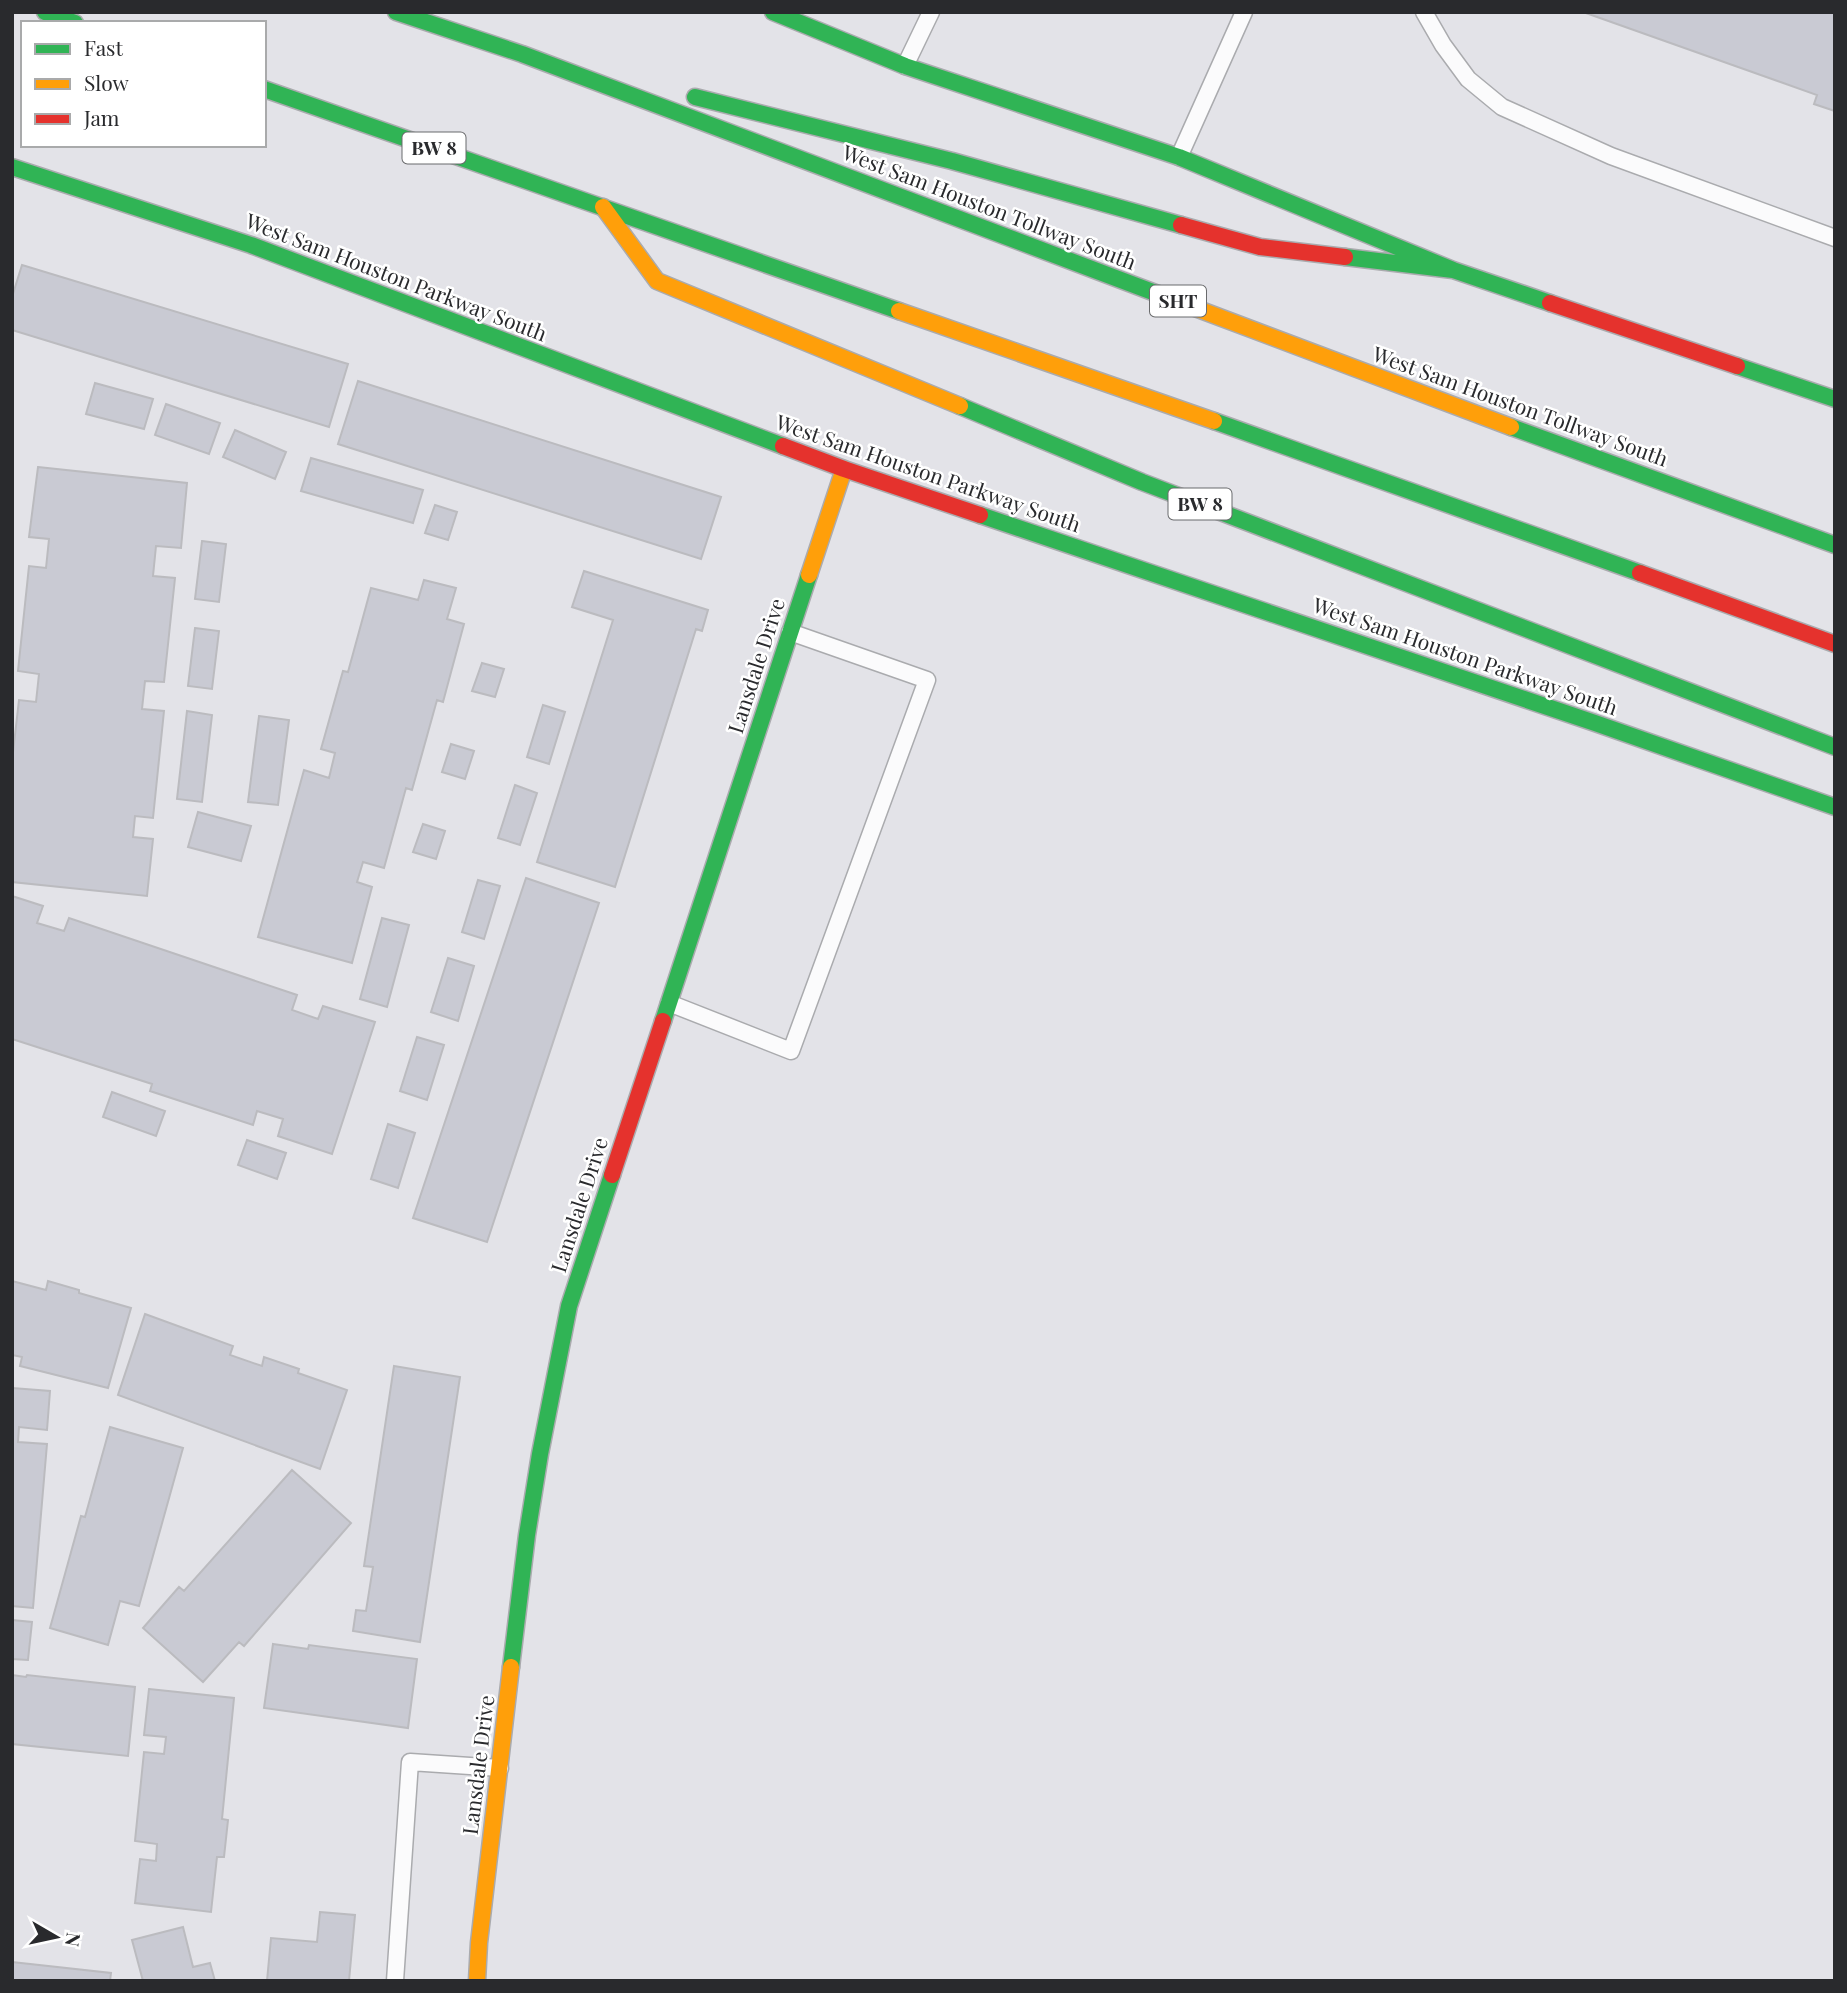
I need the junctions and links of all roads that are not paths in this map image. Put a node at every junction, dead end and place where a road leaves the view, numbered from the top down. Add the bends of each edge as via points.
1 (45, 12) edge
2 (396, 12) edge
3 (931, 12) edge
4 (1244, 12) edge
5 (1424, 12) edge
6 (780, 14) edge
7 (70, 21) edge
8 (522, 54) junction
9 (905, 66) junction
10 (656, 88) dead end
11 (266, 90) edge
12 (683, 94) dead end
13 (1179, 157) junction
14 (12, 167) edge
15 (603, 207) junction
16 (1835, 238) edge
17 (1453, 270) junction
18 (1835, 399) edge
19 (844, 469) junction
20 (1835, 545) edge
21 (790, 632) junction
22 (1835, 644) edge
23 (1835, 747) edge
24 (1835, 807) edge
25 (669, 1003) junction
26 (500, 1768) junction
27 (395, 1981) edge
28 (477, 1981) edge

1 - 7 main road
2 - 8 main road
3 - 9 lane
4 - 13 lane
5 - 16 lane via 1468,79 1502,107 1611,156
6 - 9 main road
8 - 10 main road
8 - 20 main road, West Sam Houston Tollway South / SHT
9 - 13 main road
11 - 15 main road, BW 8
12 - 17 main road via 952,161 1260,247
13 - 17 main road
14 - 19 main road, West Sam Houston Parkway South via 251,245
15 - 22 main road via 1339,464
15 - 23 main road, BW 8 via 657,281 1142,482
17 - 18 main road
19 - 21 main road, Lansdale Drive
19 - 24 main road, West Sam Houston Parkway South
21 - 25 main road, Lansdale Drive
21 - 25 lane via 927,680 791,1051
25 - 26 main road, Lansdale Drive via 569,1306 533,1494
26 - 27 lane via 410,1762
26 - 28 main road, Lansdale Drive

